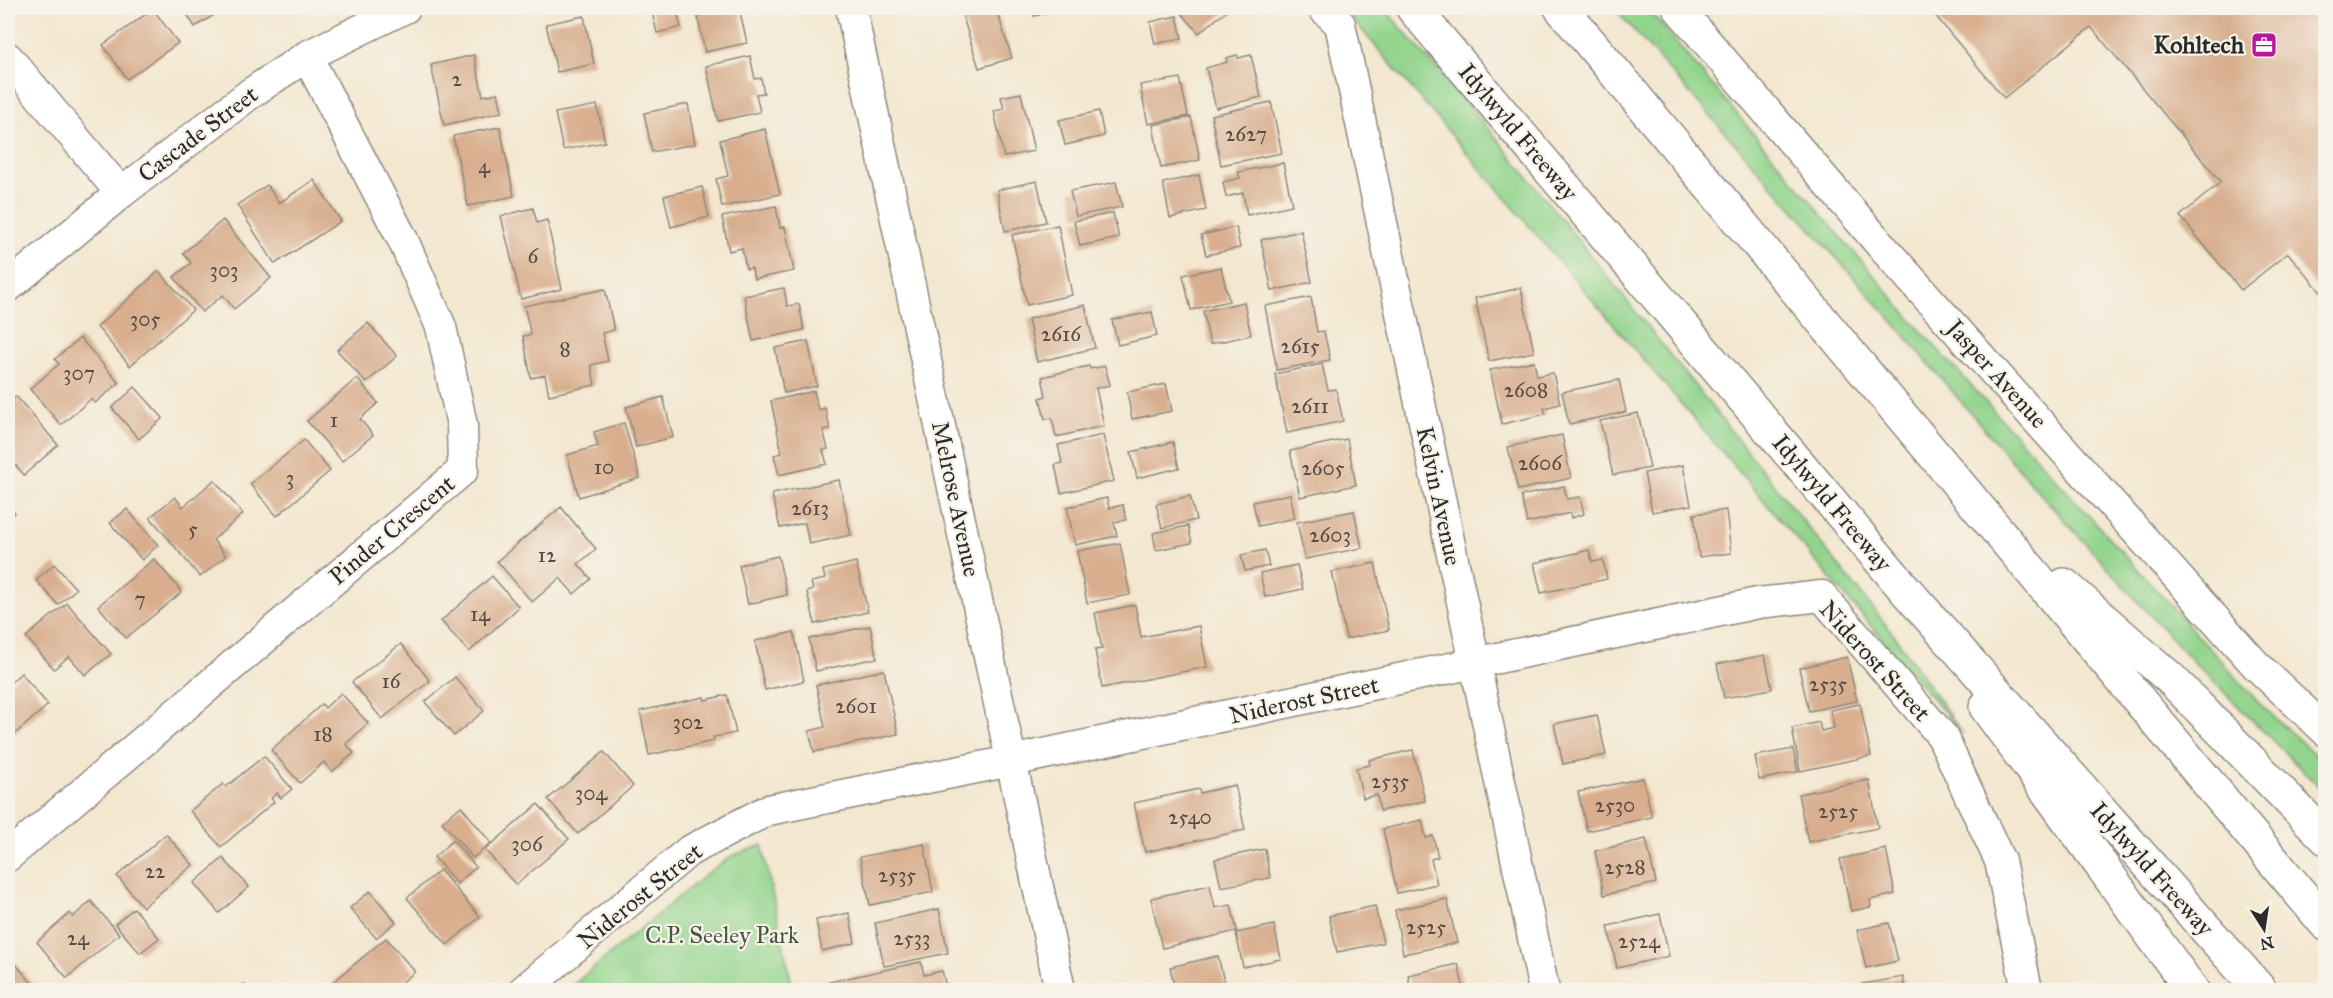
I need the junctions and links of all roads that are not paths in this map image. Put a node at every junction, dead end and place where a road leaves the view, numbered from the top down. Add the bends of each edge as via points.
1 (405, 8) edge
2 (851, 8) edge
3 (1323, 8) edge
4 (1413, 8) edge
5 (1561, 8) edge
6 (1678, 8) edge
7 (308, 56) junction
8 (8, 58) edge
9 (121, 193) junction
10 (8, 287) edge
11 (1985, 515) junction
12 (1909, 594) junction
13 (1474, 664) junction
14 (2325, 731) edge
15 (1011, 761) junction
16 (2325, 838) edge
17 (8, 856) edge
18 (2325, 924) edge
19 (524, 990) edge
20 (1060, 990) edge
21 (1544, 990) edge
22 (2027, 990) edge
23 (2192, 990) edge
24 (2260, 990) edge

1 - 7 street, Cascade Street
2 - 15 street, Melrose Avenue
3 - 13 street, Kelvin Avenue via 1340,24
4 - 12 highway, Idylwyld Freeway
5 - 11 highway
6 - 14 street, Jasper Avenue via 1885,250 2248,657
7 - 9 street, Cascade Street via 251,93
7 - 17 street, Pinder Crescent via 403,240 441,327 462,425 463,470
8 - 9 street
9 - 10 street, Cascade Street
11 - 16 highway via 2172,680
11 - 18 highway
12 - 23 highway via 2011,744
12 - 24 highway, Idylwyld Freeway
13 - 15 street, Niderost Street
13 - 21 street, Kelvin Avenue
13 - 22 street, Niderost Street via 1758,603 1822,596 1942,736 2000,861
15 - 19 street, Niderost Street via 768,810 688,851
15 - 20 street, Melrose Avenue

